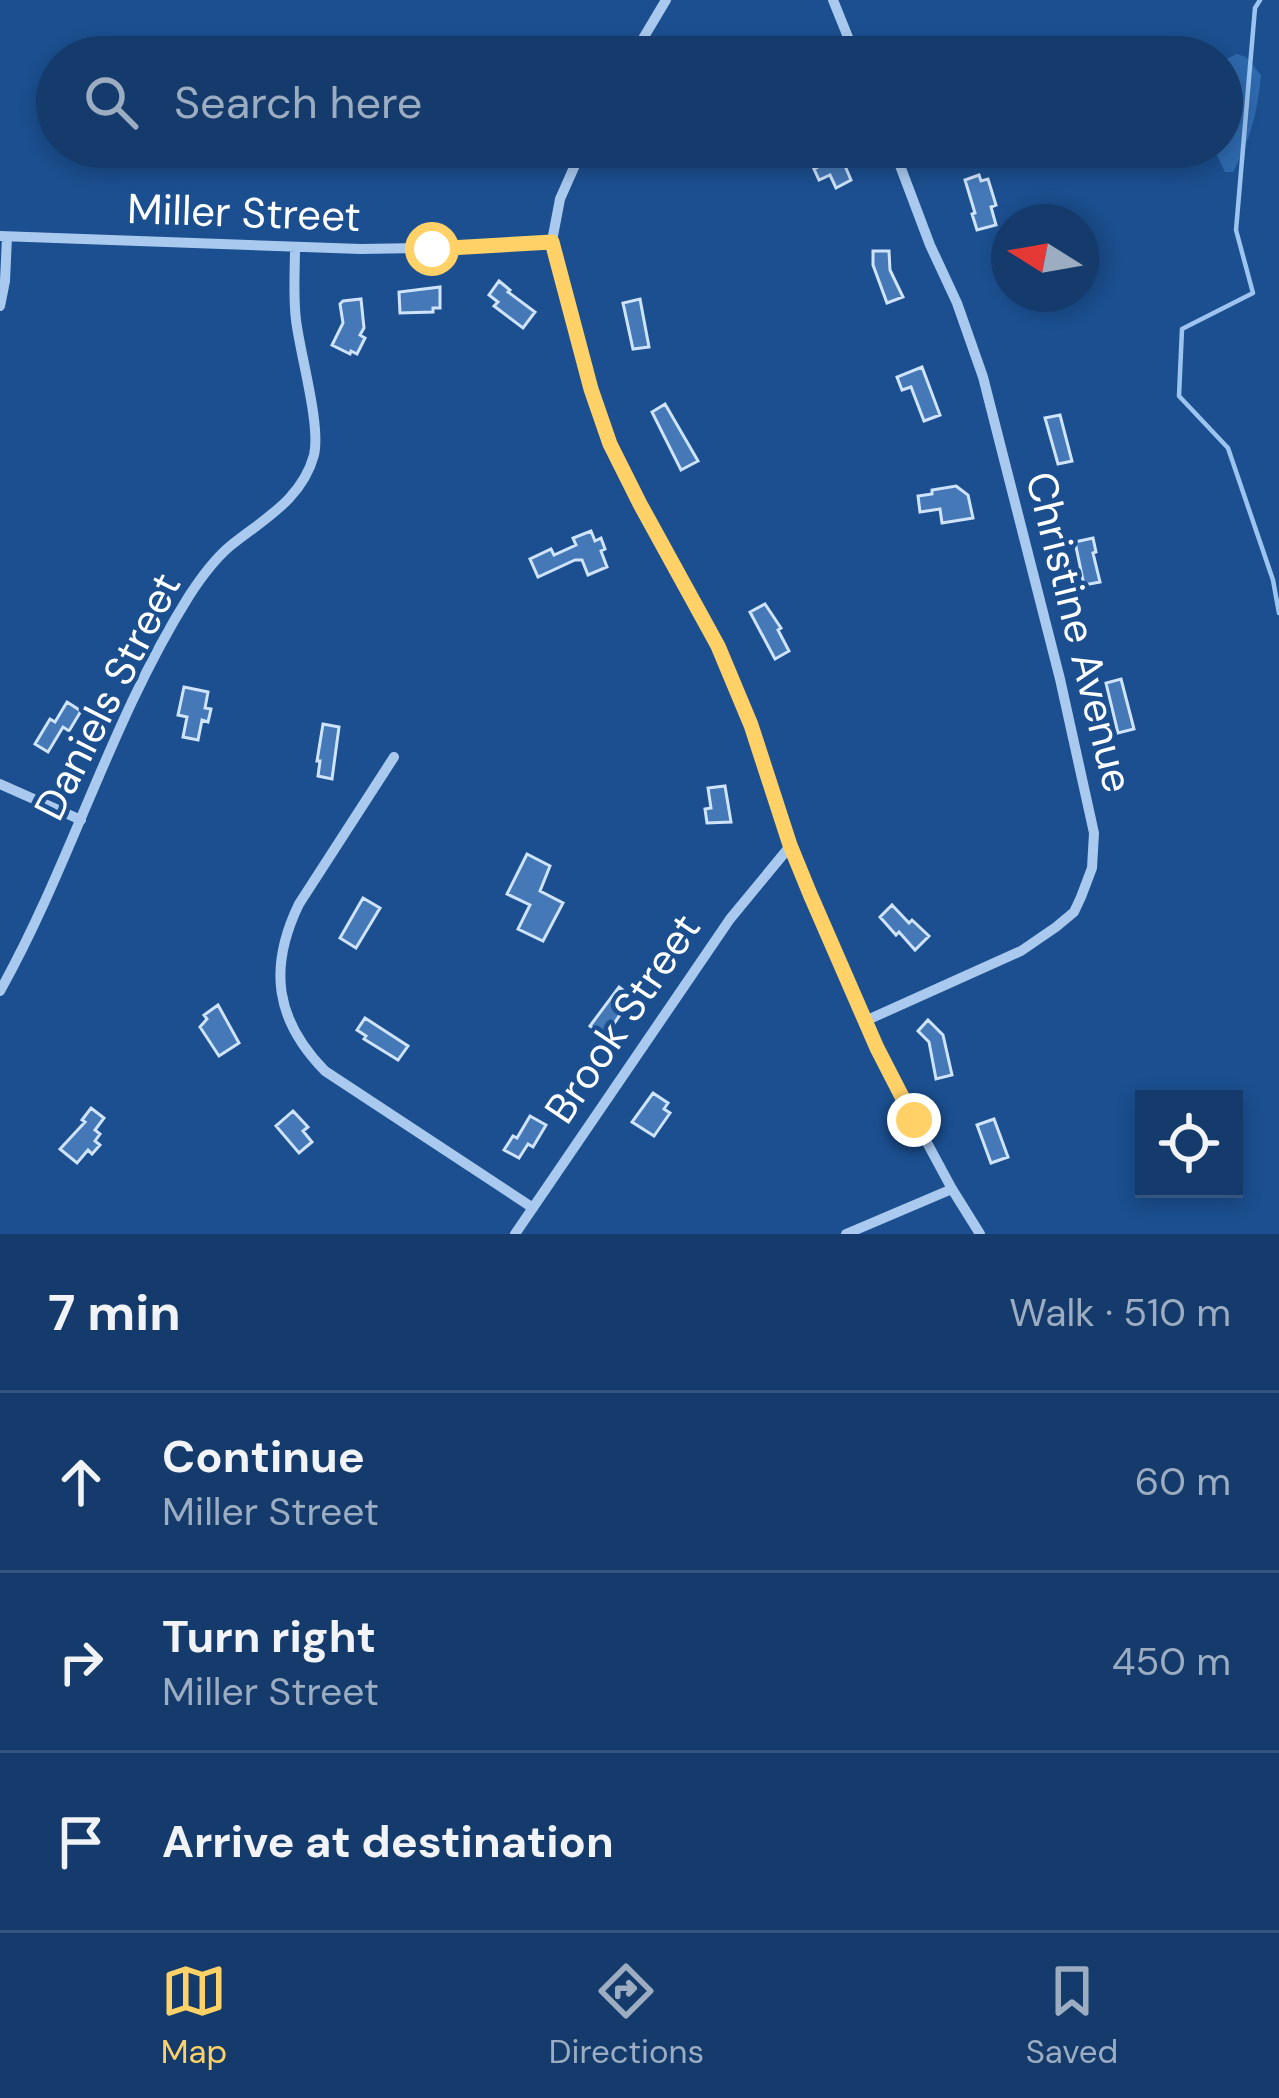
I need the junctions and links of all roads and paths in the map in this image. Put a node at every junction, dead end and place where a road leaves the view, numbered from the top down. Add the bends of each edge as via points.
1 (833, 0) edge
2 (658, 3) edge
3 (642, 36) edge
4 (848, 36) edge
5 (574, 168) edge
6 (901, 168) edge
7 (3, 237) edge
8 (552, 242) junction
9 (295, 247) junction
10 (0, 306) edge
11 (394, 757) dead end
12 (0, 784) edge
13 (81, 820) junction
14 (790, 845) junction
15 (0, 991) edge
16 (865, 1021) junction
17 (952, 1189) junction
18 (533, 1208) junction
19 (515, 1234) edge
20 (846, 1234) edge
21 (980, 1234) edge

1 - 4 street
2 - 3 street
5 - 8 street
6 - 16 street, Christine Avenue via 982,377 1094,832 1081,897 1056,927 1021,951
7 - 9 street, Miller Street
7 - 10 street
8 - 9 street, Miller Street
8 - 14 street via 610,444 718,646
9 - 13 street, Daniels Street via 313,458 289,499 226,549 189,596
11 - 18 street via 289,924 279,978 286,1010 305,1050 326,1071
12 - 13 street
13 - 15 street, Daniels Street
14 - 16 street
14 - 18 street, Brook Street
16 - 17 street
17 - 20 street
17 - 21 street
18 - 19 street, Brook Street

